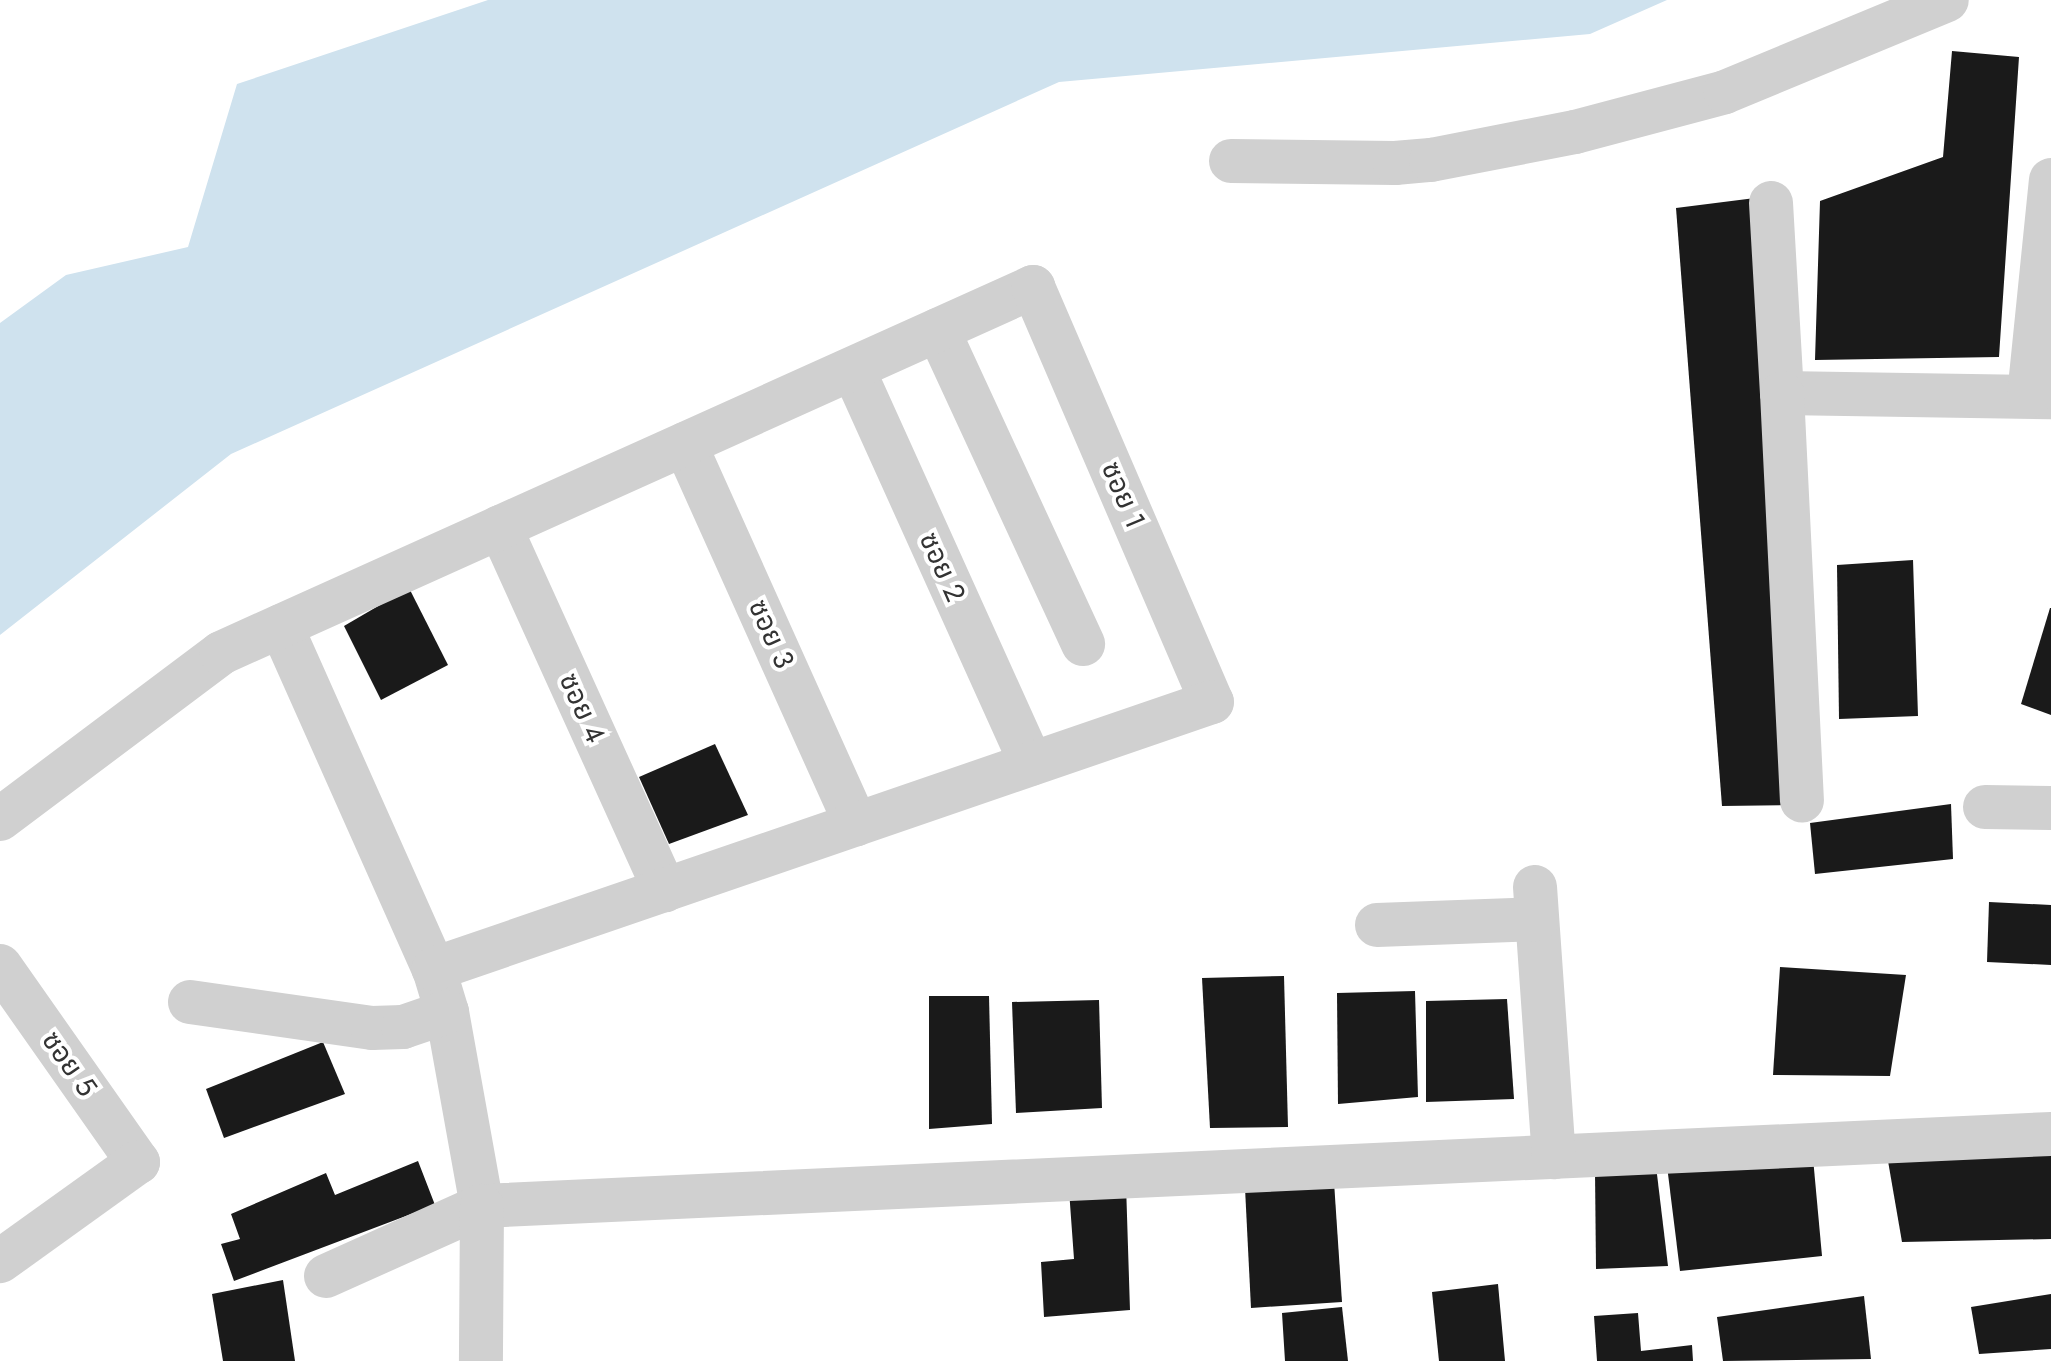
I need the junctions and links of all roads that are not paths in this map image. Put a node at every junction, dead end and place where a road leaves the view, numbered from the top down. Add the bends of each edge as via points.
1 (1947, 0) edge
2 (1231, 161) dead end
3 (2051, 180) edge
4 (1771, 203) dead end
5 (938, 330) junction
6 (853, 369) junction
7 (1782, 393) junction
8 (2040, 396) edge
9 (685, 444) junction
10 (500, 527) junction
11 (281, 626) junction
12 (1083, 644) dead end
13 (1031, 764) junction
14 (1802, 801) dead end
15 (1985, 807) dead end
16 (2051, 808) edge
17 (0, 819) edge
18 (856, 824) junction
19 (665, 890) junction
20 (1377, 925) dead end
21 (0, 966) edge
22 (434, 969) junction
23 (190, 1002) dead end
24 (447, 1012) junction
25 (2051, 1134) edge
26 (1554, 1157) junction
27 (482, 1206) junction
28 (0, 1261) edge
29 (326, 1276) dead end
30 (481, 1361) edge

1 - 2 street via 1725,92 1575,132 1431,160
3 - 8 street
4 - 7 street
5 - 6 street
5 - 12 street
5 - 13 street, ซอย 1 via 1033,287 1212,702
6 - 9 street
6 - 13 street, ซอย 2
7 - 8 street
7 - 14 street
9 - 10 street
9 - 18 street, ซอย 3
10 - 11 street
10 - 19 street, ซอย 4
11 - 17 street via 221,653
11 - 22 street
13 - 18 street
15 - 16 street
18 - 19 street
19 - 22 street
20 - 26 street via 1536,903
21 - 28 street, ซอย 5 via 138,1162
22 - 24 street
23 - 24 street via 372,1028 403,1027
24 - 27 street
25 - 26 street
26 - 27 street
27 - 29 street
27 - 30 street

